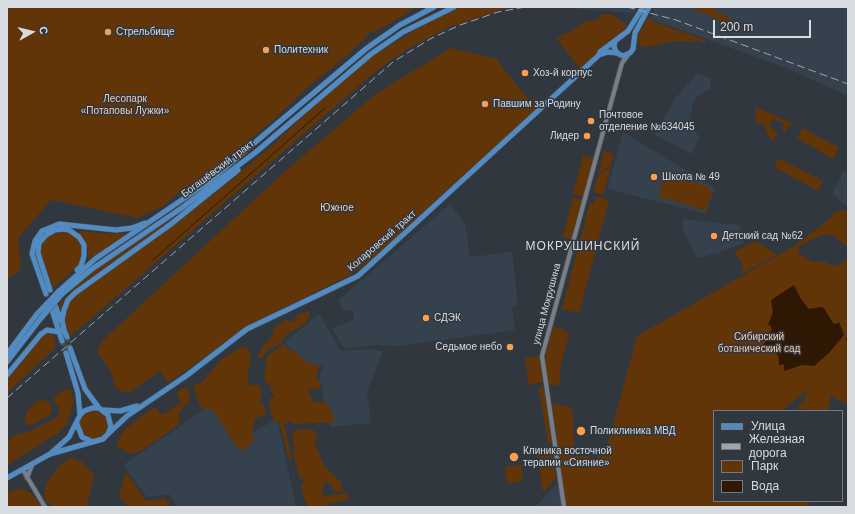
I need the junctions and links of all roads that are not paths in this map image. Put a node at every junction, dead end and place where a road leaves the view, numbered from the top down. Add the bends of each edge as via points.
1 (434, 7) edge
2 (454, 7) edge
3 (643, 7) edge
4 (649, 7) edge
5 (618, 38) junction
6 (633, 43) junction
7 (618, 54) junction
8 (599, 55) junction
9 (628, 55) junction
10 (622, 63) junction
11 (256, 152) junction
12 (165, 212) junction
13 (66, 284) junction
14 (60, 293) junction
15 (55, 305) dead end
16 (52, 310) dead end
17 (39, 316) junction
18 (61, 331) junction
19 (66, 337) tunnel mouth
20 (62, 341) tunnel mouth
21 (70, 348) tunnel mouth
22 (66, 353) tunnel mouth
23 (7, 354) edge
24 (7, 362) edge
25 (7, 375) edge
26 (147, 401) junction
27 (100, 409) junction
28 (80, 415) junction
29 (77, 423) junction
30 (109, 433) junction
31 (95, 442) junction
32 (50, 454) junction
33 (32, 465) junction
34 (23, 470) junction
35 (15, 474) junction
36 (7, 478) edge
37 (27, 478) junction
38 (45, 507) edge
39 (564, 507) edge

1 - 12 main road, Богашёвский тракт via 400,25 367,48 230,164
2 - 11 main road, Богашёвский тракт via 409,29 371,54
3 - 5 main road, Коларовский тракт via 630,29
4 - 6 main road via 635,33
5 - 6 main road via 629,38
5 - 7 main road via 614,45
5 - 8 main road, Коларовский тракт
6 - 9 main road
7 - 8 main road via 608,52
7 - 9 main road
7 - 10 street
8 - 26 main road, Коларовский тракт via 358,276 247,329 186,376
9 - 10 street
10 - 39 street, улица Мокрушина via 542,356
11 - 14 main road, Богашёвский тракт via 183,208
11 - 18 main road via 186,213 75,293 68,300 64,310
12 - 13 main road, Богашёвский тракт via 95,259
12 - 13 main road via 141,225 122,230 63,224 47,228 38,236 32,254 48,292 38,248 46,235 59,229 68,230 82,241 84,250 81,266
13 - 14 main road, Богашёвский тракт
14 - 17 main road, Богашёвский тракт, bridge
15 - 18 main road
16 - 18 main road
17 - 23 main road, Богашёвский тракт
17 - 24 main road, Богашёвский тракт
18 - 19 main road
18 - 20 main road
18 - 25 main road via 47,330 40,334
21 - 27 main road via 85,389
22 - 28 main road via 78,393
26 - 27 main road, Коларовский тракт via 120,411
26 - 30 main road, Коларовский тракт via 121,420
27 - 28 main road via 87,409
27 - 30 main road via 111,421
28 - 29 main road
29 - 31 main road via 82,437
29 - 32 main road via 69,437
30 - 31 main road
31 - 32 main road
32 - 33 main road
33 - 34 main road
33 - 37 street
34 - 35 main road
34 - 37 street
35 - 36 main road
35 - 37 street
37 - 38 street

